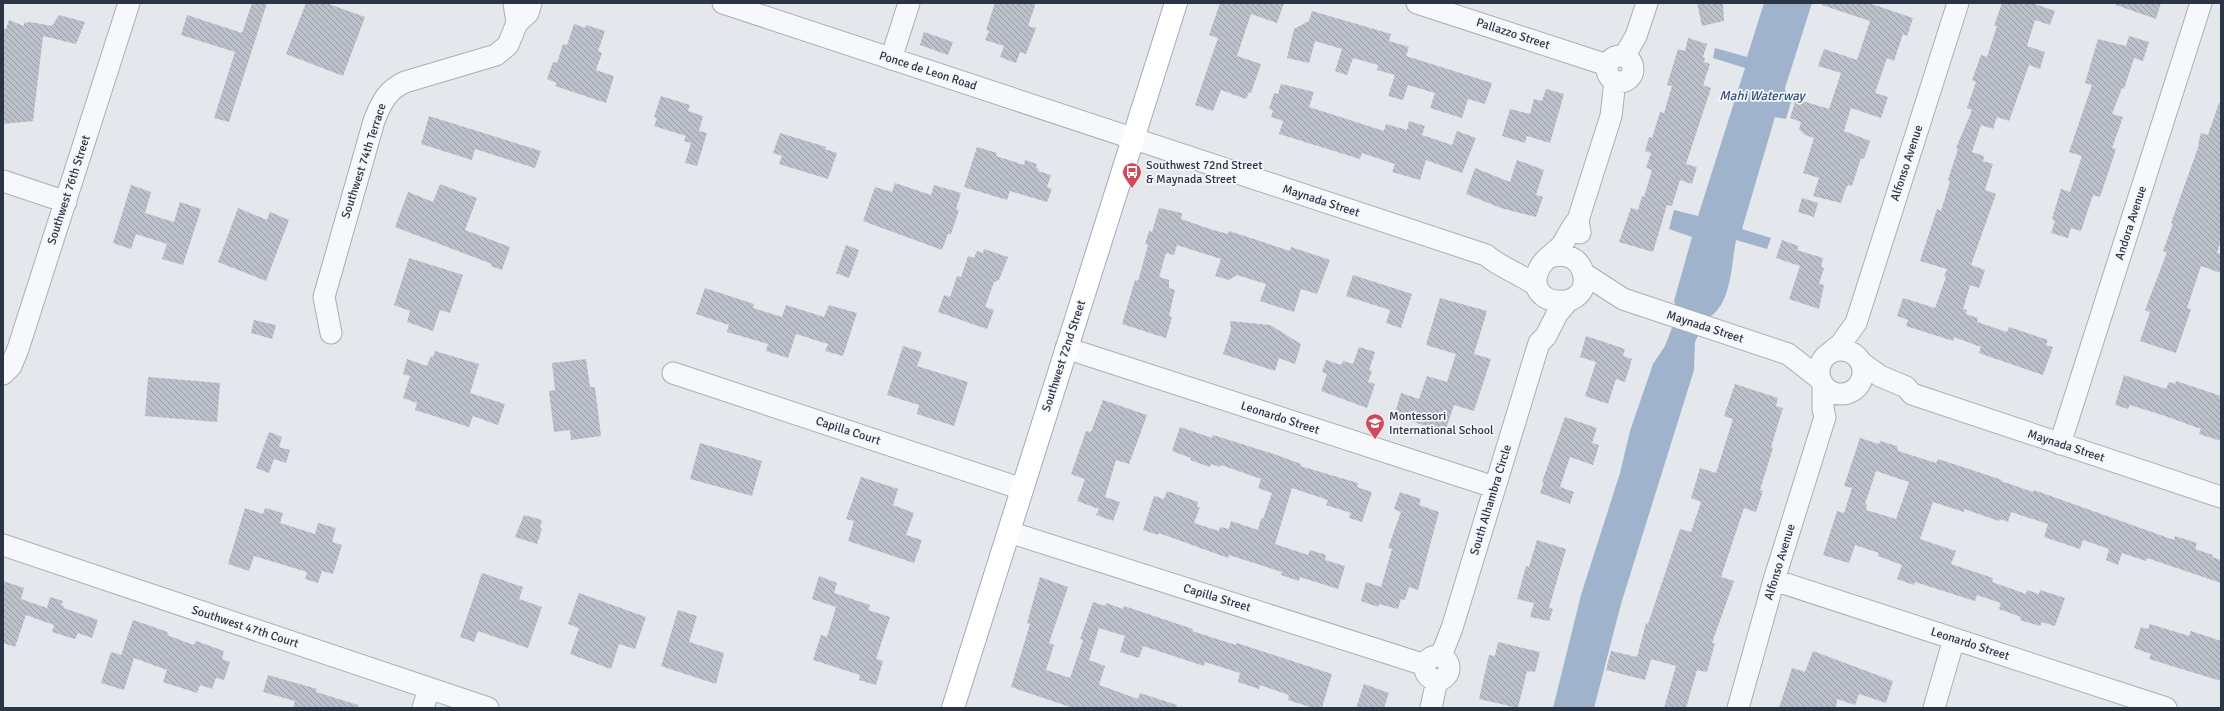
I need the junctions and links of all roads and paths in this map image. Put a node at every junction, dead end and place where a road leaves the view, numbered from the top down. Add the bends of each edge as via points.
1 (129, 3) edge
2 (514, 3) edge
3 (531, 3) edge
4 (723, 3) edge
5 (909, 3) edge
6 (1176, 3) edge
7 (1417, 3) edge
8 (1647, 3) edge
9 (1958, 3) edge
10 (2201, 3) edge
11 (517, 23) junction
12 (891, 59) junction
13 (1616, 68) junction
14 (1133, 139) junction
15 (3, 181) edge
16 (66, 202) junction
17 (1578, 220) junction
18 (1486, 255) junction
19 (1547, 259) junction
20 (1581, 269) junction
21 (1538, 289) junction
22 (1571, 299) junction
23 (1623, 299) junction
24 (1856, 323) junction
25 (331, 333) dead end
26 (1539, 343) junction
27 (1066, 348) junction
28 (1830, 353) junction
29 (1788, 354) junction
30 (1861, 361) junction
31 (673, 373) dead end
32 (3, 374) edge
33 (1821, 382) junction
34 (1851, 392) junction
35 (1912, 394) junction
36 (1825, 417) junction
37 (2060, 444) junction
38 (1494, 487) junction
39 (1022, 489) junction
40 (2221, 497) edge
41 (1009, 532) junction
42 (3, 545) edge
43 (1774, 580) junction
44 (1954, 639) junction
45 (1434, 667) junction
46 (426, 698) edge
47 (2131, 703) edge
48 (488, 708) edge
49 (953, 708) edge
50 (1431, 708) edge
51 (1738, 708) edge
52 (1934, 708) edge
53 (2166, 708) edge

1 - 16 street, Southwest 76th Street
2 - 11 street
3 - 11 street, Southwest 74th Terrace via 528,13
4 - 12 street, Ponce de Leon Road
5 - 12 street
6 - 14 main road, Southwest 72nd Street
7 - 13 street, Pallazzo Street
8 - 13 street via 1636,36
9 - 24 street, Alfonso Avenue
10 - 37 street, Andora Avenue
11 - 25 street, Southwest 74th Terrace via 508,45 496,55 405,82 396,86 383,100 374,121 324,297
12 - 14 street, Ponce de Leon Road
13 - 17 street via 1611,116
14 - 18 street, Maynada Street
14 - 27 main road, Southwest 72nd Street
15 - 16 street
16 - 32 street, Southwest 76th Street via 16,353 11,366
17 - 19 street via 1571,226 1560,246
17 - 20 street
18 - 19 street, Maynada Street via 1498,253 1530,262
18 - 21 street, Maynada Street
19 - 20 street via 1563,255 1570,257
19 - 21 street via 1537,273
20 - 22 street via 1583,286
20 - 23 street, Maynada Street
21 - 22 street via 1552,301
21 - 26 street, South Alhambra Circle via 1541,308 1537,332
22 - 23 street, Maynada Street
22 - 26 street, South Alhambra Circle via 1557,314 1546,336
23 - 29 street, Maynada Street
24 - 28 street, Alfonso Avenue via 1840,345
24 - 30 street, Alfonso Avenue
26 - 38 street, South Alhambra Circle
27 - 38 street, Leonardo Street
27 - 39 main road, Southwest 72nd Street
28 - 29 street, Maynada Street
28 - 30 street via 1847,350
28 - 33 street via 1821,362
29 - 33 street, Maynada Street
30 - 34 street via 1864,373 1862,380
30 - 35 street, Maynada Street via 1880,376 1906,386
31 - 39 street, Capilla Court
33 - 34 street via 1832,392
33 - 36 street, Alfonso Avenue
34 - 35 street, Maynada Street via 1873,390 1902,397
34 - 36 street, Alfonso Avenue
35 - 37 street, Maynada Street
36 - 43 street, Alfonso Avenue
37 - 40 street, Maynada Street
38 - 45 street, South Alhambra Circle via 1452,628
39 - 41 main road, Southwest 72nd Street
41 - 45 street, Capilla Street
41 - 49 main road, Southwest 72nd Street
42 - 46 street, Southwest 47th Court
43 - 44 street, Leonardo Street
43 - 51 street, Alfonso Avenue
44 - 47 street, Leonardo Street
44 - 52 street
45 - 50 street, South Alhambra Circle
46 - 48 street, Southwest 47th Court
47 - 53 street, Leonardo Street

